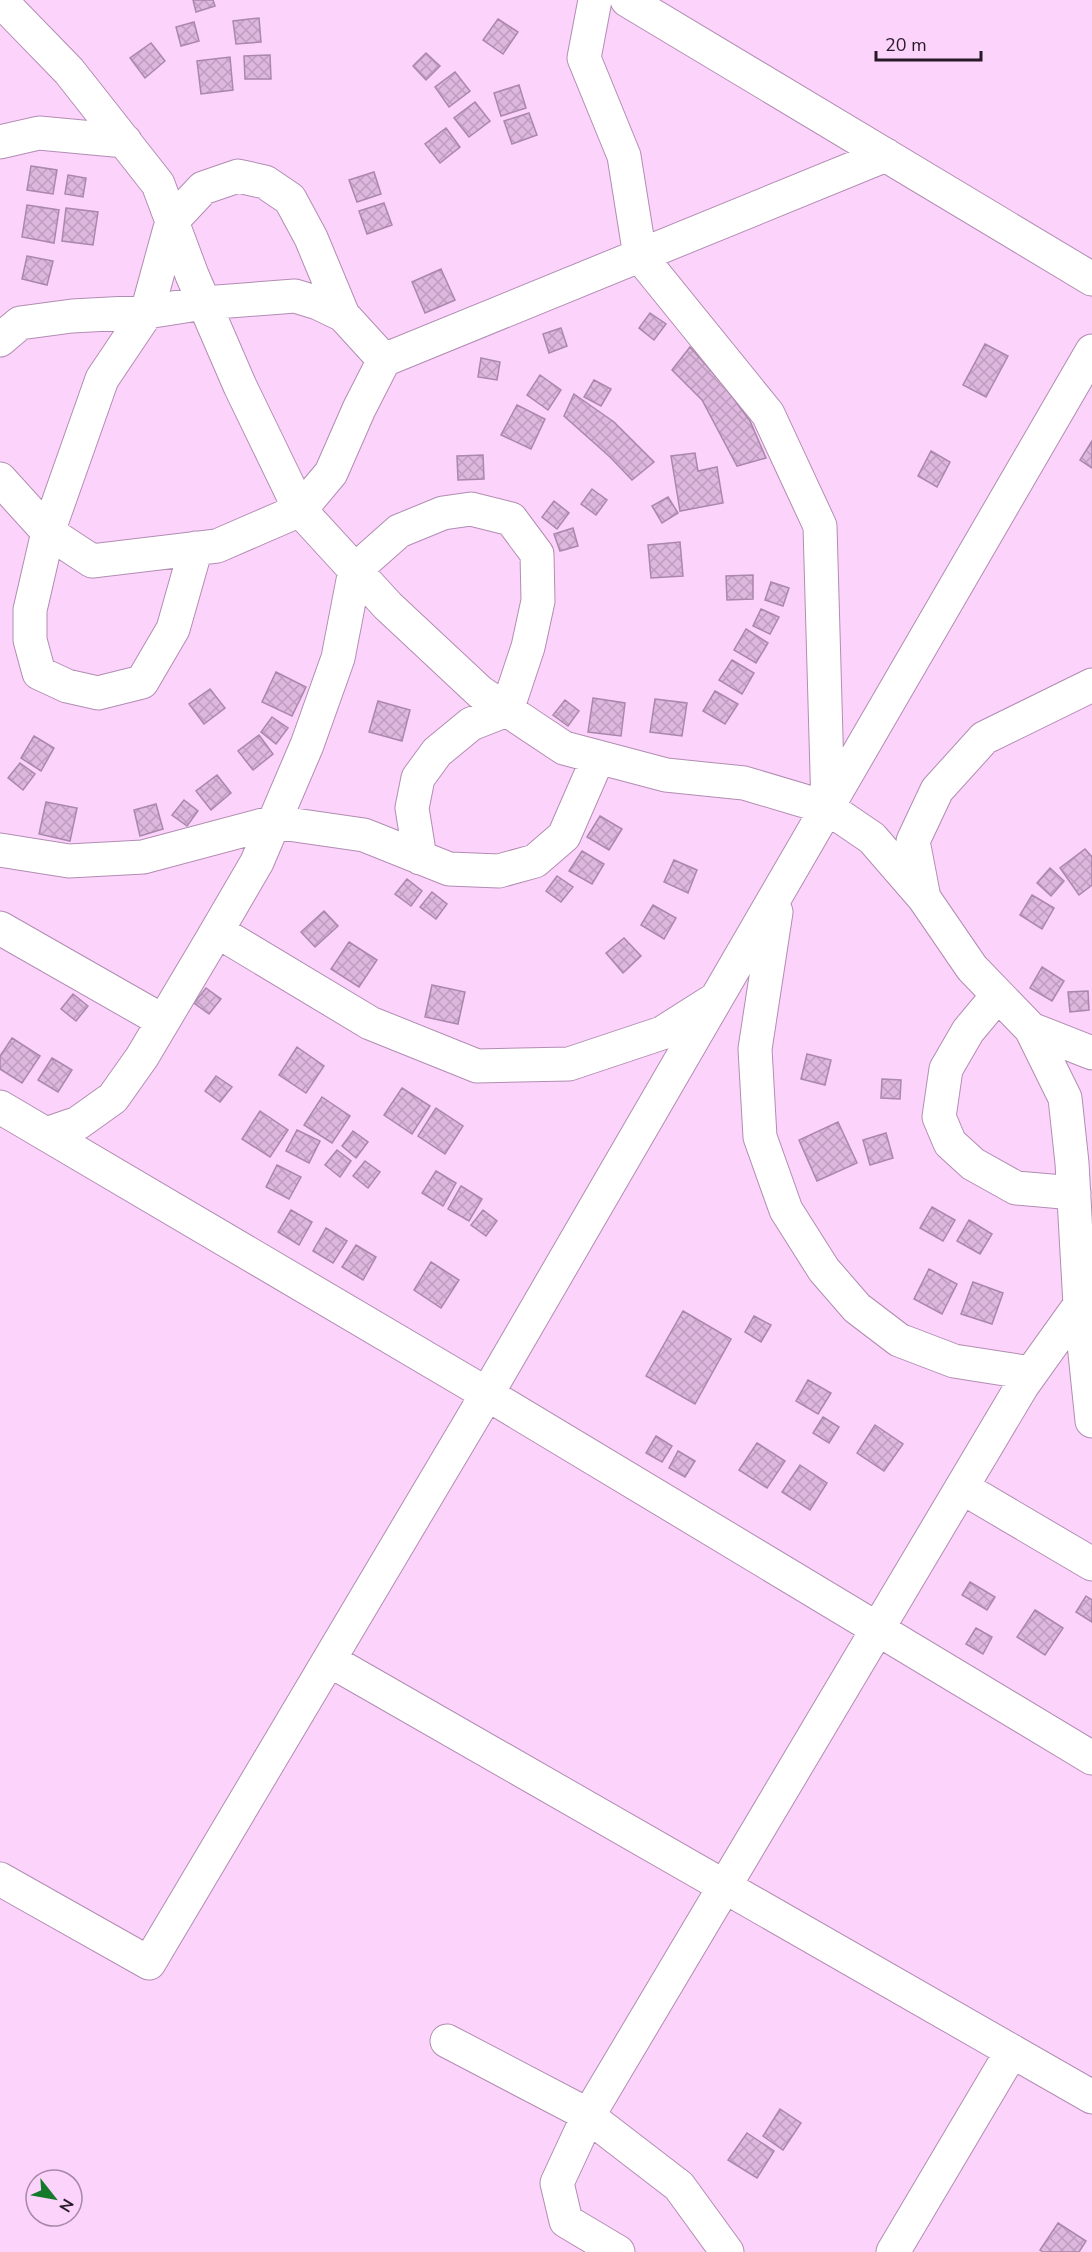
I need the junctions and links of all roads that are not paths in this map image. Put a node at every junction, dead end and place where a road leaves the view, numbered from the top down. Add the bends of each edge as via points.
1 (0, 0) edge
2 (595, 0) edge
3 (627, 0) edge
4 (0, 141) edge
5 (125, 141) junction
6 (886, 155) junction
7 (172, 221) junction
8 (640, 256) junction
9 (1092, 279) edge
10 (204, 303) junction
11 (147, 312) junction
12 (343, 315) junction
13 (0, 340) edge
14 (1092, 351) edge
15 (384, 360) junction
16 (0, 479) edge
17 (300, 510) junction
18 (48, 532) junction
19 (196, 548) junction
20 (355, 570) junction
21 (1092, 685) edge
22 (507, 710) junction
23 (598, 758) junction
24 (828, 808) junction
25 (274, 822) junction
26 (0, 850) edge
27 (420, 858) junction
28 (779, 893) junction
29 (924, 898) junction
30 (0, 928) edge
31 (217, 931) junction
32 (998, 995) junction
33 (718, 998) junction
34 (163, 1021) junction
35 (1030, 1029) junction
36 (1092, 1053) edge
37 (0, 1107) edge
38 (46, 1134) junction
39 (1074, 1193) junction
40 (1086, 1296) edge
41 (1031, 1374) junction
42 (487, 1394) junction
43 (1092, 1421) edge
44 (963, 1488) junction
45 (1092, 1564) edge
46 (879, 1630) junction
47 (329, 1660) junction
48 (1092, 1758) edge
49 (0, 1879) edge
50 (724, 1887) junction
51 (447, 2041) dead end
52 (1012, 2050) junction
53 (1092, 2097) edge
54 (588, 2116) junction
55 (618, 2252) edge
56 (727, 2252) edge
57 (893, 2252) edge

1 - 5 street via 69,71
2 - 8 street via 584,58 624,156
3 - 6 street
4 - 5 street via 39,133
5 - 7 street via 158,184
6 - 8 street
6 - 9 street
7 - 10 street
7 - 11 street
7 - 12 street via 203,188 238,176 265,182 290,199
8 - 15 street
8 - 24 street via 768,414 820,525
10 - 11 street
10 - 12 street via 295,297
10 - 17 street
11 - 13 street via 20,323
11 - 18 street via 102,379
12 - 15 street
14 - 24 street
15 - 17 street via 331,473
16 - 18 street
17 - 19 street via 217,546
17 - 20 street
18 - 19 street via 92,561
18 - 19 street via 30,610 30,640 39,673 67,686 99,693 142,682 173,629
20 - 22 street via 480,692
20 - 22 street via 399,531 444,513 471,509 511,519 537,554 538,601
20 - 25 street via 338,658
21 - 29 street via 984,738 937,790 913,842
22 - 23 street via 564,748
22 - 27 street via 471,724 437,752 418,778 412,808
23 - 24 street via 666,775 744,783
23 - 27 street via 564,836 534,861 499,871 449,869
24 - 28 street
24 - 29 street via 872,838
25 - 26 street via 143,857 69,861
25 - 27 street via 364,835
25 - 31 street
28 - 33 street
28 - 41 street via 755,1049 760,1137 786,1210 831,1278 858,1308 899,1340 954,1361
29 - 32 street via 972,968
30 - 34 street
31 - 33 street via 370,1023 477,1066 569,1064 662,1033
31 - 34 street
32 - 35 street
32 - 39 street via 968,1031 946,1070 939,1117 950,1143 973,1164 1017,1188
33 - 42 street
34 - 38 street via 114,1098 78,1123
35 - 36 street
35 - 39 street via 1065,1098
37 - 38 street
38 - 42 street
39 - 40 street
40 - 41 street
40 - 43 street
41 - 44 street
42 - 46 street
42 - 47 street
44 - 45 street
44 - 46 street
46 - 48 street
46 - 50 street
47 - 49 street via 148,1963
47 - 50 street
50 - 52 street
50 - 54 street
51 - 54 street
52 - 53 street
52 - 57 street
54 - 55 street via 557,2183 566,2221
54 - 56 street via 679,2186

